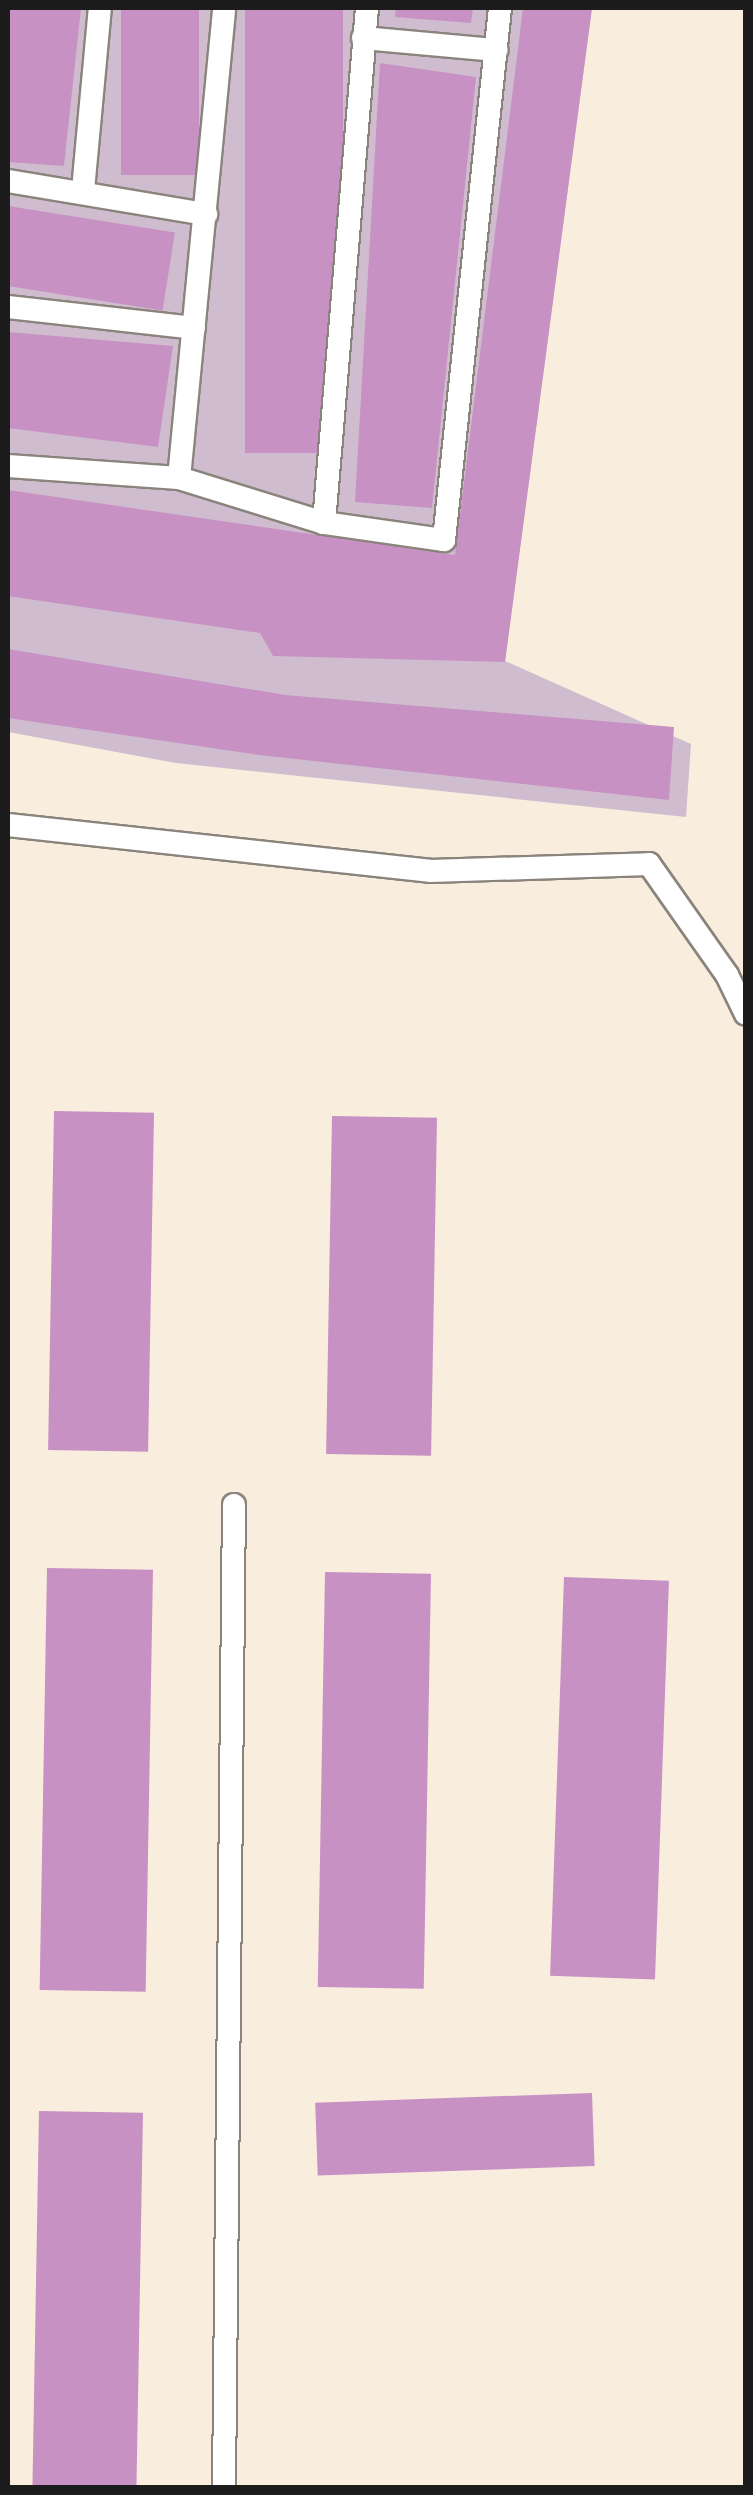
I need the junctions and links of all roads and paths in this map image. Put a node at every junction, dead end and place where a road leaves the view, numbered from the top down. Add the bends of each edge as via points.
1 (100, 8) edge
2 (224, 8) edge
3 (367, 8) edge
4 (500, 8) edge
5 (363, 38) junction
6 (496, 50) junction
7 (8, 181) edge
8 (83, 190) junction
9 (206, 214) junction
10 (8, 307) edge
11 (194, 328) junction
12 (8, 466) edge
13 (179, 478) junction
14 (324, 522) junction
15 (8, 825) edge
16 (746, 1014) edge
17 (234, 1505) dead end
18 (224, 2488) edge

1 - 8 lane
2 - 9 lane
3 - 5 lane
4 - 6 lane
5 - 6 lane
5 - 14 lane
6 - 14 lane via 444,540
7 - 8 lane
8 - 9 lane
9 - 11 lane
10 - 11 lane
11 - 13 lane
12 - 13 lane
13 - 14 lane
15 - 16 lane via 430,870 648,864 727,975
17 - 18 lane

